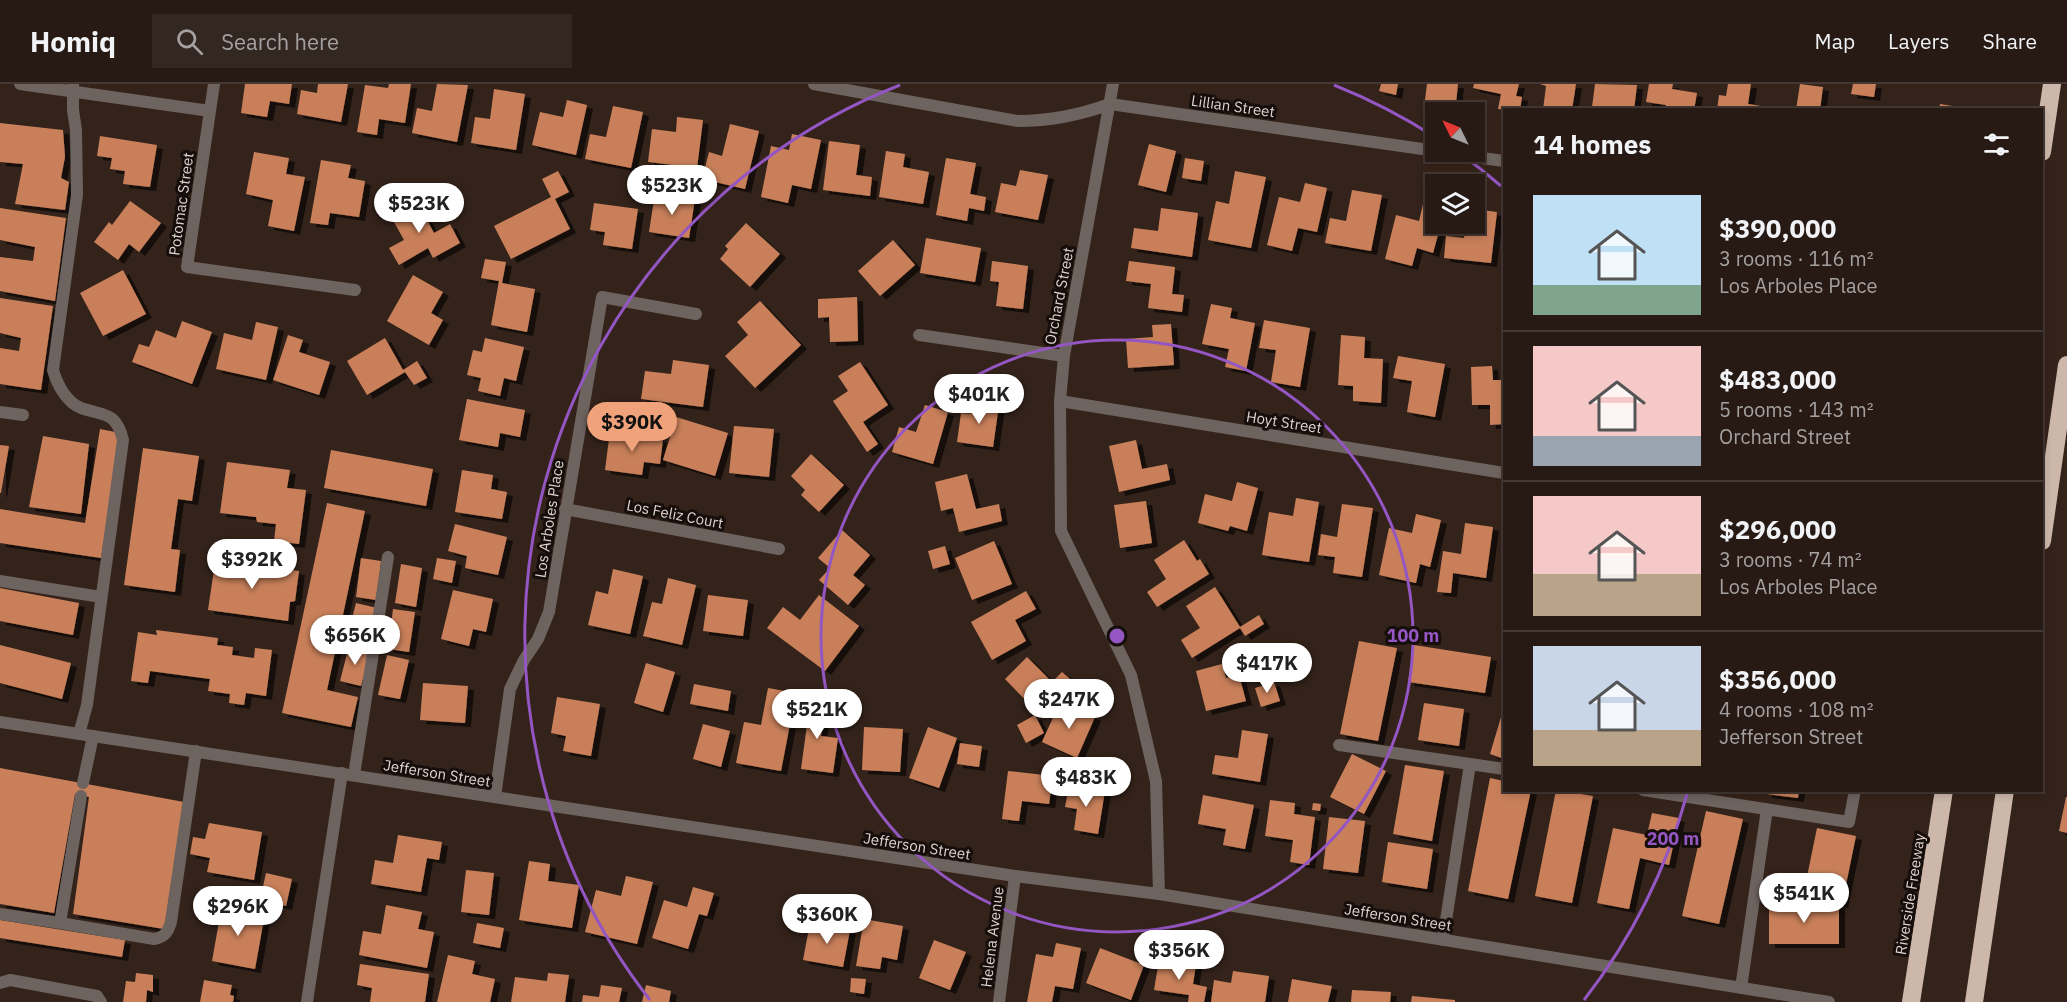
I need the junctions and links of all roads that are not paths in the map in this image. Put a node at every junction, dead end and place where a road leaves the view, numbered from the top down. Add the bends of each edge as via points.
1 (20, 84) edge
2 (214, 84) edge
3 (814, 84) edge
4 (1113, 84) edge
5 (2052, 84) edge
6 (72, 88) edge
7 (861, 88) edge
8 (1110, 104) junction
9 (210, 111) junction
10 (2043, 145) edge
11 (1425, 149) edge
12 (1485, 158) edge
13 (1503, 161) edge
14 (355, 290) dead end
15 (696, 314) dead end
16 (919, 334) dead end
17 (1064, 356) junction
18 (2067, 365) edge
19 (1060, 401) junction
20 (0, 412) edge
21 (23, 416) dead end
22 (1503, 472) edge
23 (565, 509) junction
24 (2043, 534) edge
25 (779, 549) dead end
26 (388, 557) dead end
27 (0, 581) edge
28 (101, 597) junction
29 (0, 722) edge
30 (79, 734) junction
31 (93, 736) junction
32 (1339, 745) dead end
33 (196, 751) junction
34 (1470, 764) junction
35 (1503, 770) edge
36 (348, 774) junction
37 (1656, 792) edge
38 (1855, 792) edge
39 (1944, 792) edge
40 (2005, 792) edge
41 (495, 797) junction
42 (1767, 809) junction
43 (1015, 876) junction
44 (1159, 894) junction
45 (0, 914) edge
46 (60, 923) junction
47 (1443, 940) junction
48 (0, 983) edge
49 (1741, 988) junction
50 (101, 1002) edge
51 (307, 1002) edge
52 (999, 1002) edge
53 (1829, 1002) edge
54 (1911, 1002) edge
55 (1974, 1002) edge

1 - 6 street
2 - 9 street, Potomac Street
3 - 7 street, Lillian Street
4 - 8 street, Orchard Street
5 - 10 highway
6 - 9 street
6 - 28 street via 77,195 53,370 70,401 115,420 123,440
7 - 8 street, Lillian Street via 1018,121 1065,117
8 - 11 street, Lillian Street
8 - 17 street, Orchard Street
9 - 14 street, Potomac Street via 187,267
12 - 13 street, Lillian Street
15 - 23 street, Los Arboles Place via 602,297
16 - 17 street
17 - 19 street, Orchard Street
18 - 24 highway
19 - 22 street, Hoyt Street
19 - 44 street, Orchard Street via 1060,531 1131,675 1156,781
20 - 21 street
23 - 25 street, Los Feliz Court
23 - 41 street, Los Arboles Place via 549,612 510,689
26 - 36 street
27 - 28 street
28 - 30 street via 87,705
29 - 30 street, Jefferson Street
30 - 31 street, Jefferson Street
31 - 33 street, Jefferson Street
31 - 46 street
32 - 34 street
33 - 36 street, Jefferson Street
33 - 46 street via 168,931 154,939
34 - 35 street
34 - 47 street
36 - 41 street, Jefferson Street
36 - 51 street
37 - 42 street
38 - 42 street via 1849,822
39 - 54 highway, Riverside Freeway
40 - 55 highway
41 - 43 street, Jefferson Street
42 - 49 street
43 - 44 street, Jefferson Street
43 - 52 street, Helena Avenue
44 - 47 street, Jefferson Street
45 - 46 street
47 - 49 street, Jefferson Street
48 - 50 street via 10,980 97,996
49 - 53 street, Jefferson Street

